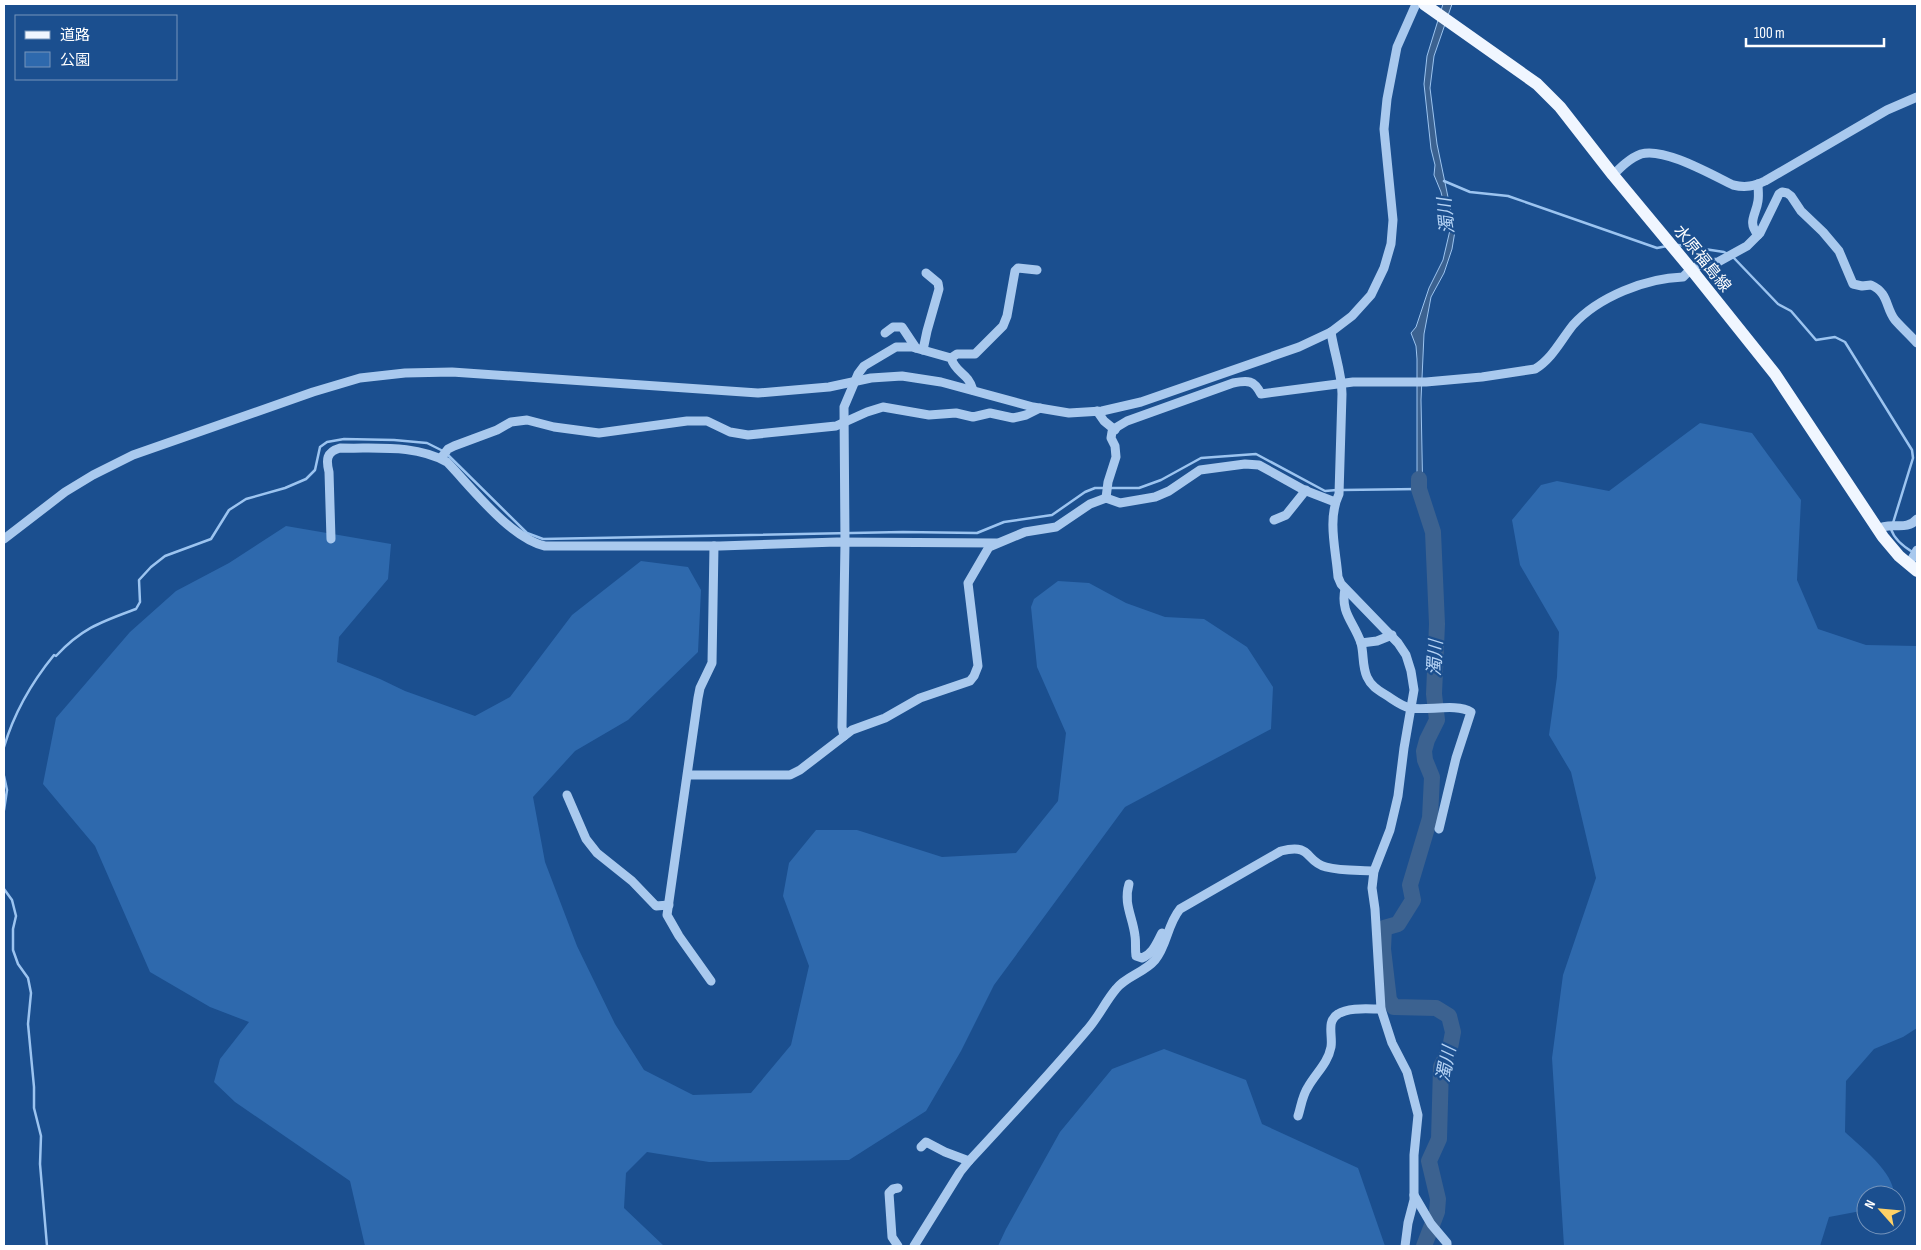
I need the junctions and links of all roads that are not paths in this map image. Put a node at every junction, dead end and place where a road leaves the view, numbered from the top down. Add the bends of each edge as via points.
1 (1416, 4) edge
2 (1429, 7) edge
3 (1917, 97) edge
4 (1613, 175) junction
5 (1758, 184) junction
6 (1758, 235) junction
7 (1691, 269) junction
8 (1037, 270) dead end
9 (926, 273) dead end
10 (1331, 332) junction
11 (885, 333) dead end
12 (1917, 343) edge
13 (919, 349) junction
14 (951, 358) junction
15 (856, 381) junction
16 (1342, 383) junction
17 (973, 390) junction
18 (1040, 408) junction
19 (1097, 411) junction
20 (844, 424) junction
21 (1115, 430) junction
22 (444, 454) junction
23 (1107, 490) junction
24 (1306, 490) junction
25 (1338, 493) junction
26 (1274, 520) dead end
27 (1917, 522) edge
28 (1877, 529) junction
29 (845, 536) junction
30 (4, 539) edge
31 (331, 539) dead end
32 (996, 543) junction
33 (714, 546) junction
34 (1917, 550) edge
35 (1913, 567) edge
36 (1345, 589) junction
37 (1392, 635) junction
38 (1361, 643) junction
39 (1411, 708) junction
40 (844, 736) junction
41 (688, 775) junction
42 (567, 795) dead end
43 (1439, 829) dead end
44 (1374, 871) junction
45 (1129, 884) dead end
46 (669, 906) junction
47 (1168, 928) junction
48 (711, 981) dead end
49 (1381, 1009) junction
50 (1298, 1116) dead end
51 (921, 1147) dead end
52 (969, 1161) junction
53 (898, 1188) dead end
54 (1414, 1195) junction
55 (898, 1246) edge
56 (914, 1246) edge
57 (1405, 1246) edge
58 (1447, 1246) edge

1 - 10 street via 1396,47 1386,99 1384,129 1393,220 1384,268 1371,294 1352,316
2 - 4 main road, 水原福島線 via 1537,84 1560,107
3 - 5 street via 1887,110
4 - 5 street via 1631,158 1653,153 1675,159 1733,185
4 - 7 main road, 水原福島線
5 - 6 street via 1752,224
6 - 7 street via 1747,246 1718,262
6 - 12 street via 1779,194 1788,193 1801,212 1839,251 1853,284 1871,286 1883,294 1896,321
7 - 16 street via 1683,277 1649,282 1608,298 1574,324 1535,369 1426,382
7 - 28 main road, 水原福島線 via 1775,374
8 - 14 street via 1018,268 1015,271 1003,326 980,350 975,354 956,354
9 - 13 street via 938,283 939,289
10 - 16 street
10 - 19 street via 1141,402
11 - 13 street via 893,327 902,327
13 - 14 street
13 - 15 street via 896,346 864,366
14 - 17 street via 956,368 970,379
15 - 17 street via 902,376
15 - 20 street via 844,407
15 - 30 street via 829,387 758,392 452,372 360,378 133,455 64,492
16 - 21 street via 1261,394 1248,380 1233,383 1127,421
16 - 25 street
17 - 18 street
18 - 19 street via 1069,413
18 - 20 street via 1013,418 990,413 972,417 956,413 929,415 883,407
19 - 21 street
20 - 22 street via 748,435 730,432 706,421 599,433 527,420 511,422 454,446
20 - 29 street
21 - 23 street via 1112,438 1116,457
22 - 31 street via 408,448 333,450 327,456
22 - 33 street via 447,462 508,526 538,544
23 - 24 street via 1120,502 1155,497 1200,470 1245,464 1259,465
23 - 32 street via 1056,527 1024,532
24 - 25 street
24 - 26 street via 1286,515
25 - 36 street via 1333,530 1338,577
27 - 28 street via 1907,526 1884,525
28 - 35 main road, 水原福島線 via 1899,556
29 - 32 street
29 - 33 street
29 - 40 street
32 - 40 street via 989,547 968,583 978,666 970,682 920,698
33 - 41 street via 712,663 699,693
34 - 35 street
36 - 37 street
36 - 38 street via 1344,607
37 - 38 street
37 - 39 street via 1406,655 1411,671 1414,690
38 - 39 street via 1364,667 1372,685
39 - 43 street via 1467,709 1471,712
39 - 44 street via 1398,796 1390,830
40 - 41 street via 790,775
41 - 46 street
42 - 46 street via 586,840 596,853 632,880 656,906
44 - 47 street via 1326,867 1302,849 1281,850 1180,908
44 - 49 street via 1372,888
45 - 47 street via 1127,901 1135,934 1136,956 1147,957
46 - 48 street via 667,914 671,922
47 - 52 street via 1155,960 1120,984 1089,1029
49 - 50 street via 1352,1010 1339,1013 1334,1018 1328,1058 1307,1088
49 - 54 street via 1392,1044 1407,1072 1418,1115
51 - 52 street via 926,1142
52 - 56 street
53 - 55 street via 889,1193 892,1237
54 - 57 street
54 - 58 street

